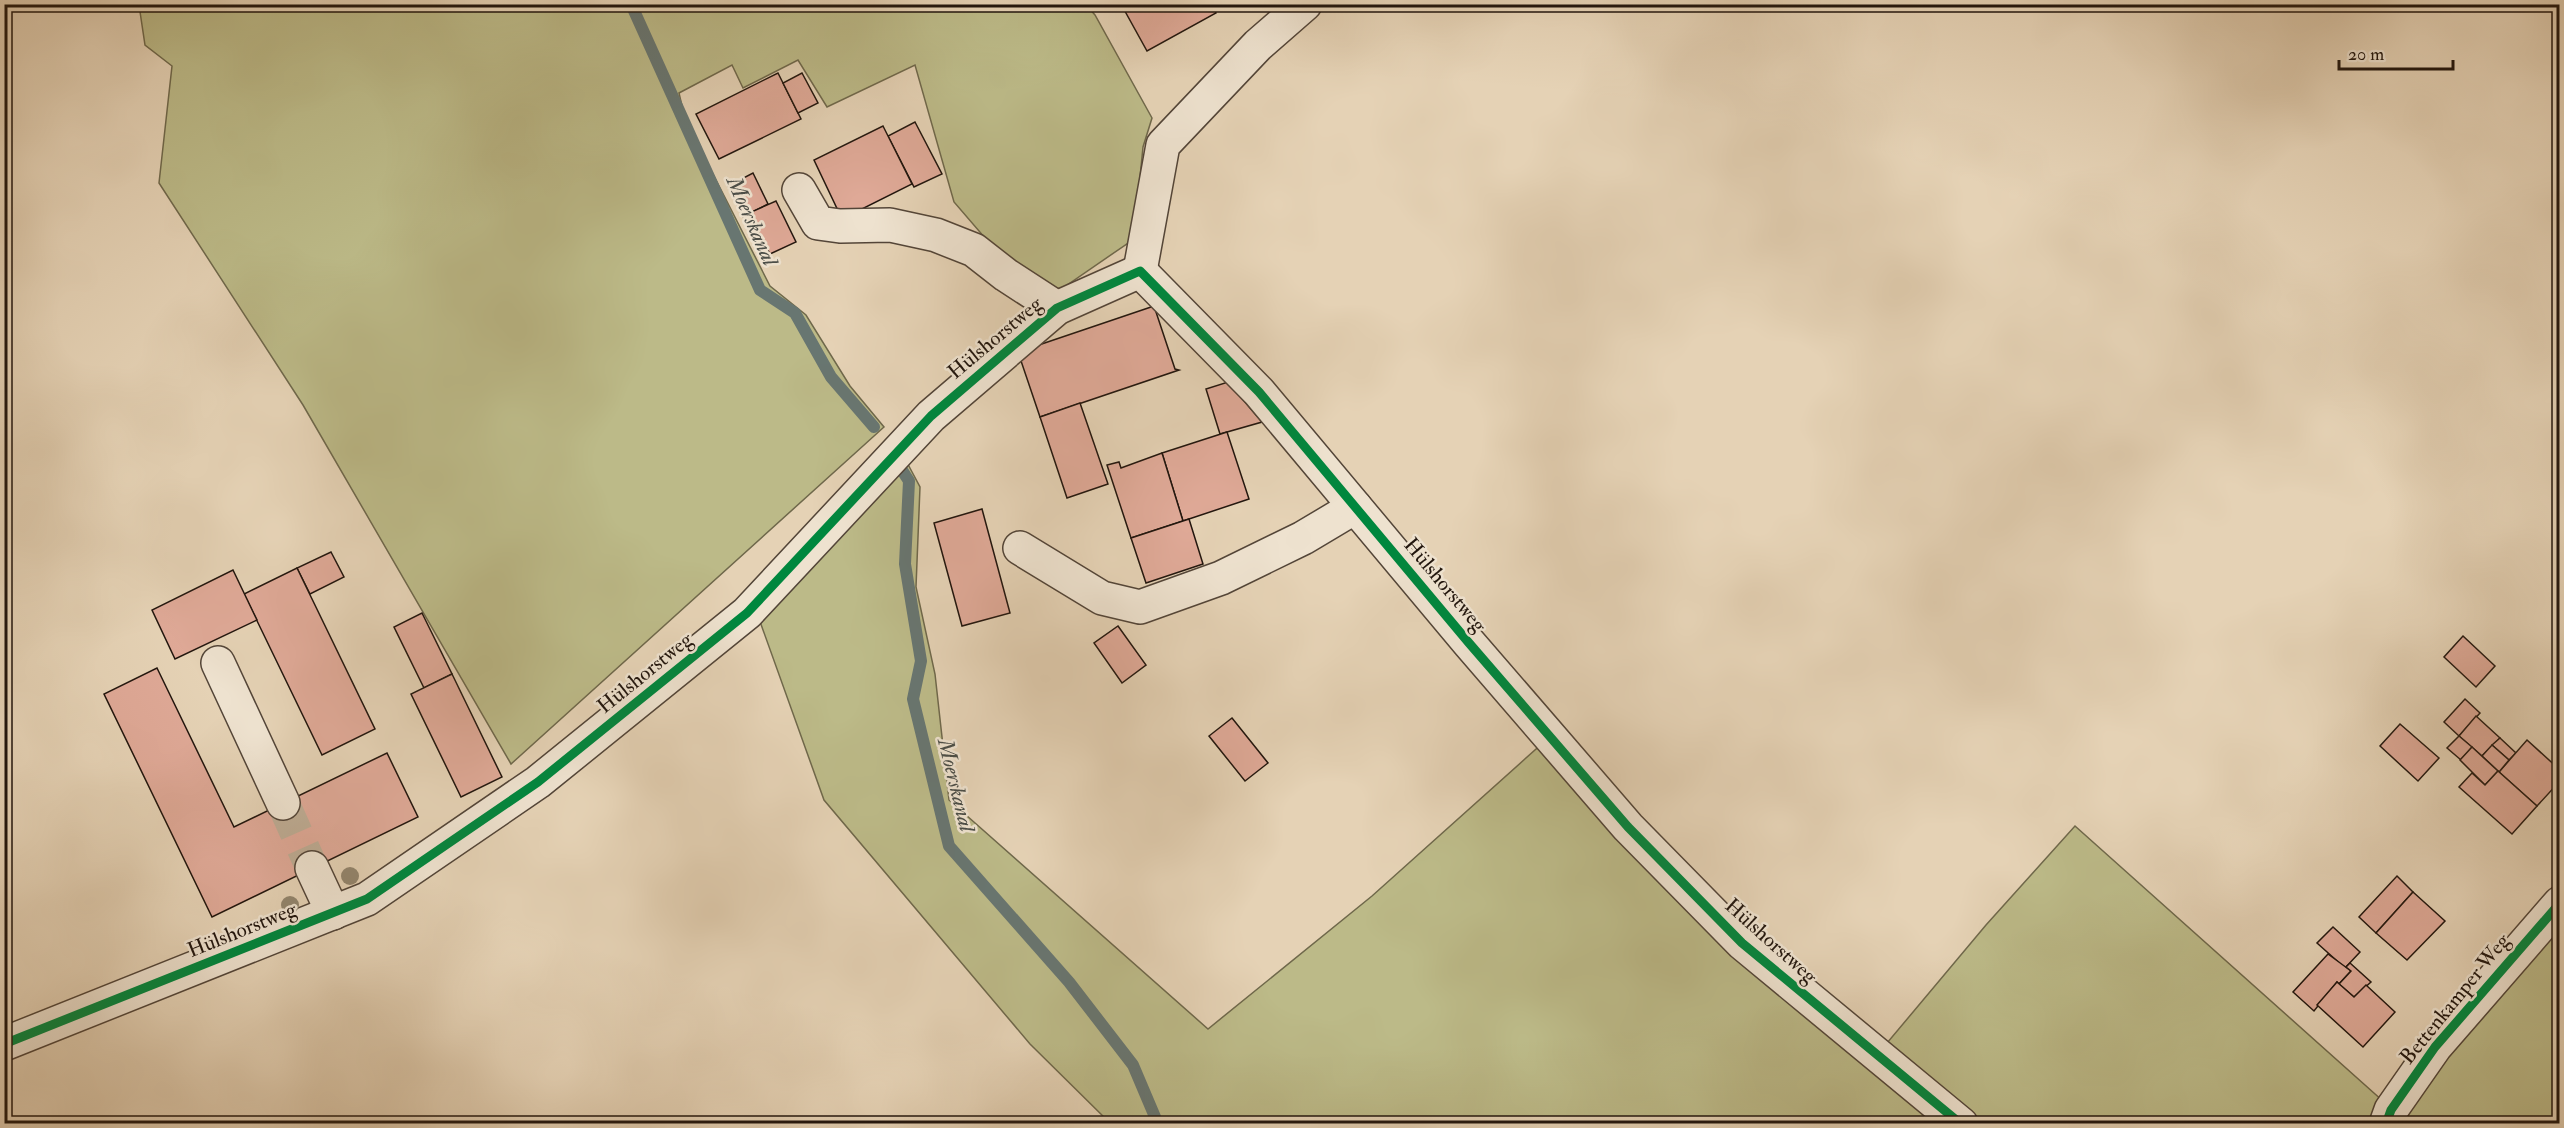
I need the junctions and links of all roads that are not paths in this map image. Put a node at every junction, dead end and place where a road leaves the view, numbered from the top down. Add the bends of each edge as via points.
1 (1305, 4) edge
2 (799, 190) dead end
3 (1140, 272) junction
4 (1057, 308) junction
5 (1355, 507) junction
6 (1020, 548) dead end
7 (218, 663) dead end
8 (283, 803) tunnel mouth
9 (312, 868) tunnel mouth
10 (2559, 903) edge
11 (333, 914) junction
12 (4, 1044) edge
13 (1961, 1124) edge
14 (2386, 1124) edge

1 - 3 street via 1258,45 1163,145
2 - 4 street via 818,223 890,225 936,235 974,250
3 - 4 street, Hülshorstweg
3 - 5 street, Hülshorstweg via 1259,392
4 - 11 street, Hülshorstweg via 931,416 747,613 538,782 367,899
5 - 6 street via 1303,538 1221,578 1140,607 1102,598
5 - 13 street, Hülshorstweg via 1628,828 1742,943
7 - 8 street
9 - 11 street
10 - 14 street, Bettenkamper Weg via 2435,1047 2391,1110
11 - 12 street, Hülshorstweg

